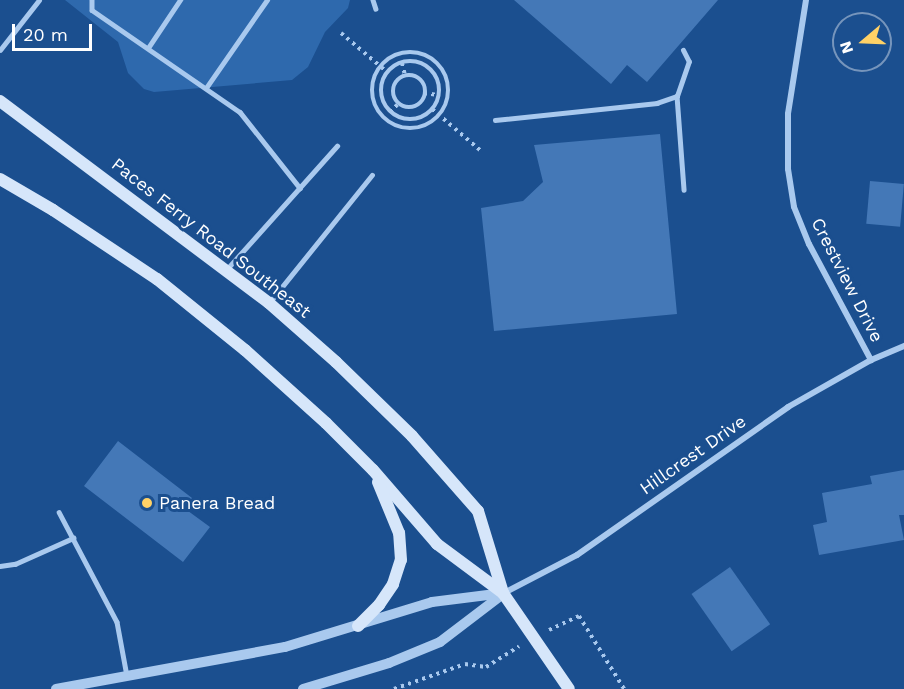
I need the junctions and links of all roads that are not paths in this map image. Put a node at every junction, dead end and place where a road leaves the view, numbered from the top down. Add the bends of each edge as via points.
1 (38, 0) edge
2 (92, 0) edge
3 (180, 0) edge
4 (267, 0) edge
5 (374, 0) edge
6 (806, 0) edge
7 (376, 9) dead end
8 (147, 48) junction
9 (683, 50) dead end
10 (0, 51) edge
11 (206, 88) junction
12 (677, 96) junction
13 (0, 101) edge
14 (495, 120) dead end
15 (337, 146) dead end
16 (372, 175) dead end
17 (0, 179) edge
18 (300, 188) junction
19 (684, 190) dead end
20 (227, 269) junction
21 (269, 303) junction
22 (904, 346) edge
23 (871, 360) junction
24 (373, 470) junction
25 (59, 512) dead end
26 (73, 538) junction
27 (0, 566) edge
28 (503, 594) junction
29 (358, 626) junction
30 (127, 676) junction
31 (56, 689) edge
32 (303, 689) edge
33 (569, 689) edge

1 - 10 lane
2 - 8 lane via 92,10
3 - 8 lane
4 - 11 lane
5 - 7 lane
6 - 23 street, Crestview Drive via 788,114 788,169 794,207 809,244
8 - 11 lane
9 - 12 lane via 689,62
11 - 18 lane via 240,112
12 - 14 lane via 657,103
12 - 19 lane
13 - 20 main road, Paces Ferry Road Southeast
15 - 18 lane
16 - 21 lane
17 - 24 main road, Paces Ferry Road Southeast via 157,279 245,350
18 - 20 lane
20 - 21 main road, Paces Ferry Road Southeast
21 - 28 main road, Paces Ferry Road Southeast via 412,436 478,511
22 - 23 street, Hillcrest Drive
23 - 28 street, Hillcrest Drive via 765,422 577,555
24 - 28 main road, Paces Ferry Road Southeast via 436,544
24 - 29 main road via 399,533 402,560 393,584
25 - 26 lane
26 - 27 lane via 15,564
26 - 30 lane via 117,622
28 - 29 street via 432,602
28 - 32 street via 440,642 389,663
28 - 33 main road, Paces Ferry Road Southeast
29 - 30 street via 285,646
30 - 31 street

